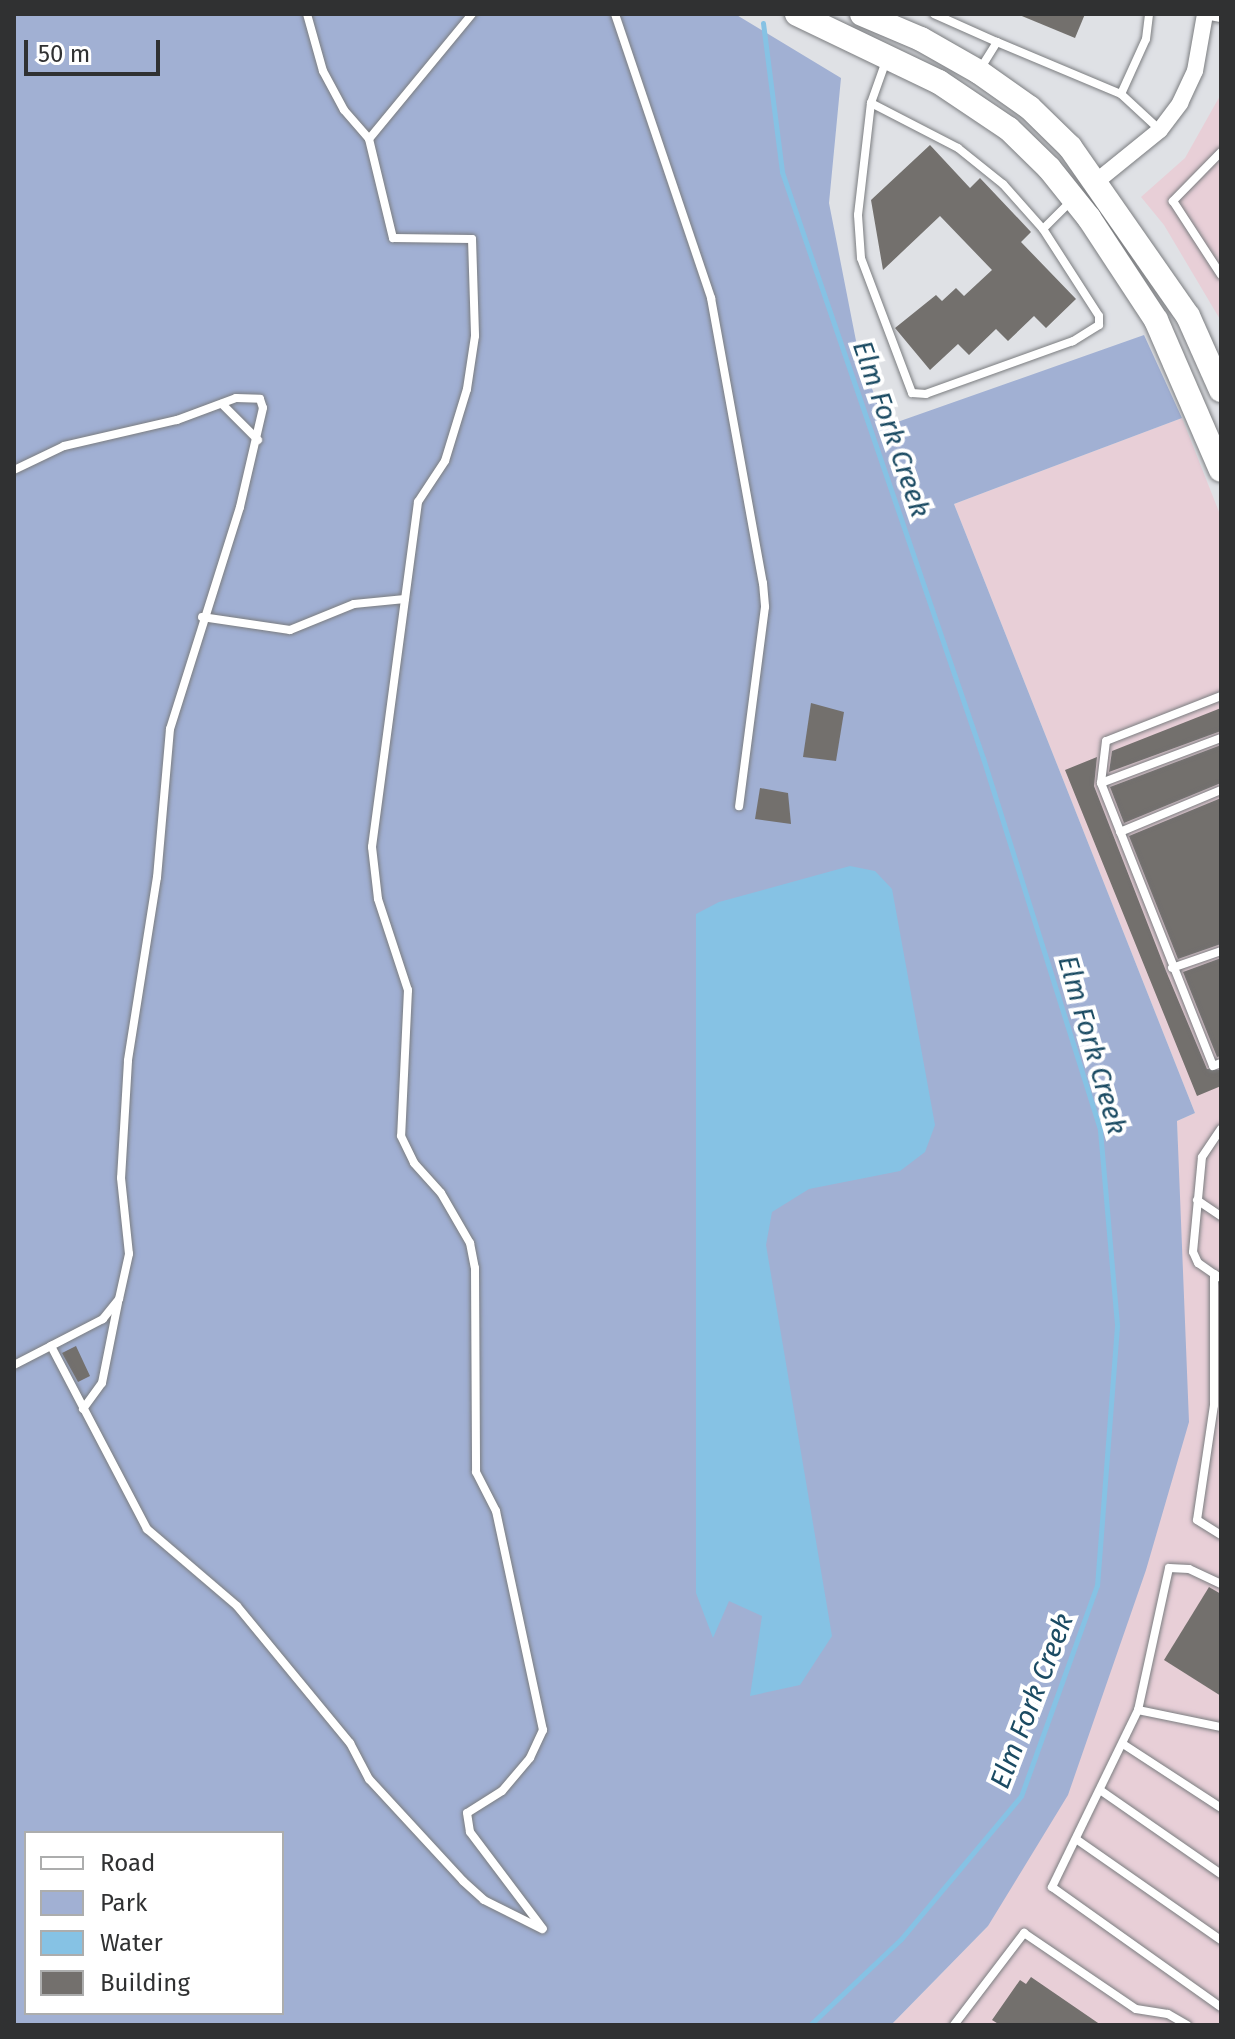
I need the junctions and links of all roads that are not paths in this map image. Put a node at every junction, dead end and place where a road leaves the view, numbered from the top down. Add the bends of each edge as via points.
1 (307, 14) edge
2 (472, 14) edge
3 (615, 14) edge
4 (797, 14) edge
5 (862, 14) edge
6 (934, 14) edge
7 (1149, 14) edge
8 (1205, 14) edge
9 (1221, 18) edge
10 (997, 42) junction
11 (888, 57) junction
12 (979, 72) junction
13 (1121, 94) junction
14 (871, 103) junction
15 (1160, 130) junction
16 (369, 139) junction
17 (1221, 152) edge
18 (1097, 181) junction
19 (1075, 198) junction
20 (1043, 229) junction
21 (1221, 275) edge
22 (1221, 390) edge
23 (222, 404) junction
24 (258, 440) junction
25 (14, 470) edge
26 (1221, 470) edge
27 (405, 599) junction
28 (202, 617) junction
29 (1221, 696) edge
30 (1221, 738) edge
31 (1101, 783) junction
32 (1221, 790) edge
33 (739, 806) dead end
34 (1120, 832) junction
35 (1221, 951) edge
36 (1172, 968) junction
37 (1221, 1063) edge
38 (1221, 1129) edge
39 (1197, 1200) junction
40 (1221, 1216) edge
41 (1218, 1276) edge
42 (119, 1299) junction
43 (51, 1346) junction
44 (14, 1365) edge
45 (83, 1409) junction
46 (1221, 1535) edge
47 (1221, 1584) edge
48 (1138, 1710) junction
49 (1221, 1727) edge
50 (1123, 1744) junction
51 (1100, 1790) junction
52 (1221, 1808) edge
53 (1076, 1839) junction
54 (1221, 1874) edge
55 (1221, 1940) edge
56 (1221, 2007) edge
57 (954, 2025) edge
58 (1187, 2025) edge

1 - 16 lane via 323,71 344,110
2 - 16 lane
3 - 33 lane via 711,298 763,583 765,607
4 - 11 street
5 - 12 street
6 - 10 lane
7 - 13 lane via 1146,39
8 - 9 lane
8 - 15 street via 1188,88
10 - 12 lane
10 - 13 lane
11 - 14 lane
11 - 19 street via 939,82 1009,129
12 - 18 street via 1030,108
13 - 15 lane
14 - 20 lane via 958,148 1003,184
14 - 20 lane via 858,215 861,258 912,393 941,389 1073,341 1099,325 1099,316
15 - 18 street
16 - 27 lane via 393,238 472,239 475,336 467,389 445,461 418,502
17 - 21 lane via 1173,201
18 - 19 street
18 - 22 street via 1188,316
19 - 20 lane
19 - 26 street via 1167,340
23 - 24 lane
23 - 24 lane via 250,396 260,399
23 - 25 lane via 64,446
24 - 28 lane
27 - 28 lane via 354,604 290,630
27 - 45 lane via 372,847 378,899 408,990 401,1136 470,1243 475,1268 476,1472 496,1511 543,1730 530,1758 502,1791 467,1813 482,1855 543,1929 484,1900 463,1881 369,1779 350,1743 237,1606 147,1529
28 - 42 lane via 170,729 157,877 128,1061 121,1193 129,1254
29 - 31 lane via 1106,741
30 - 31 lane
31 - 34 lane
32 - 34 lane
34 - 36 lane
35 - 36 lane
36 - 37 lane via 1213,1066
38 - 39 lane via 1202,1157
39 - 40 lane
39 - 41 lane via 1193,1252
41 - 46 lane via 1214,1405 1197,1520
42 - 43 lane via 103,1319
42 - 45 lane via 102,1383
43 - 44 lane
43 - 45 lane
47 - 48 lane via 1189,1569 1169,1568
48 - 49 lane
48 - 50 lane
50 - 51 lane
50 - 52 lane
51 - 53 lane
51 - 54 lane
53 - 55 lane
53 - 56 lane via 1052,1887
57 - 58 lane via 1024,1933 1136,2009 1168,2014

